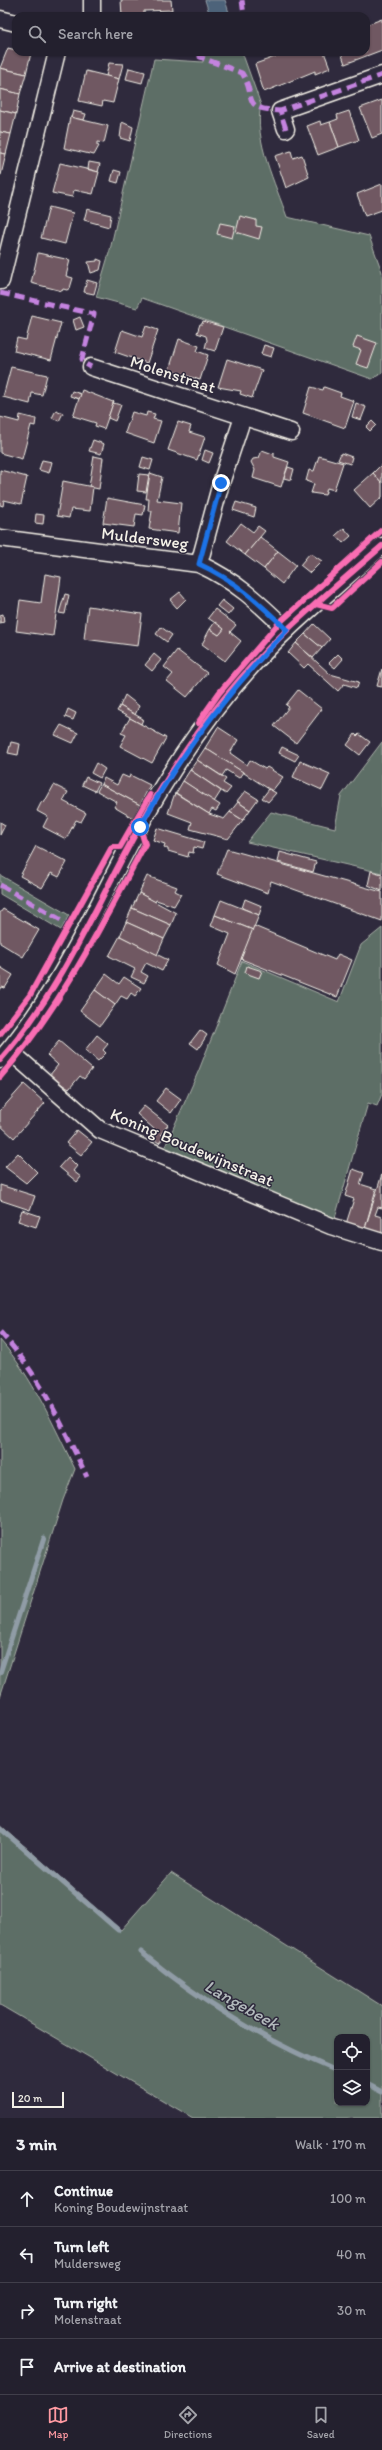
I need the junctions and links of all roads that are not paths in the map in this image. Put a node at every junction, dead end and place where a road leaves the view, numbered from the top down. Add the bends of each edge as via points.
1 (92, 0) edge
2 (92, 12) edge
3 (0, 19) edge
4 (12, 22) edge
5 (56, 56) edge
6 (382, 75) edge
7 (286, 129) dead end
8 (1, 281) dead end
9 (91, 367) dead end
10 (243, 417) junction
11 (291, 432) dead end
12 (0, 538) edge
13 (382, 546) edge
14 (199, 564) junction
15 (287, 630) junction
16 (5, 1055) edge
17 (382, 1242) edge

1 - 2 street
3 - 4 street
5 - 8 street
6 - 7 street via 280,111
9 - 10 street, Molenstraat
10 - 11 street, Molenstraat
10 - 14 street via 221,483
12 - 14 street, Muldersweg
13 - 15 street, Koning Boudewijnstraat
14 - 15 street, Muldersweg via 224,576 252,596
15 - 16 street, Koning Boudewijnstraat via 224,699 167,779 59,980 36,1016
16 - 17 street, Koning Boudewijnstraat via 100,1130 331,1226

